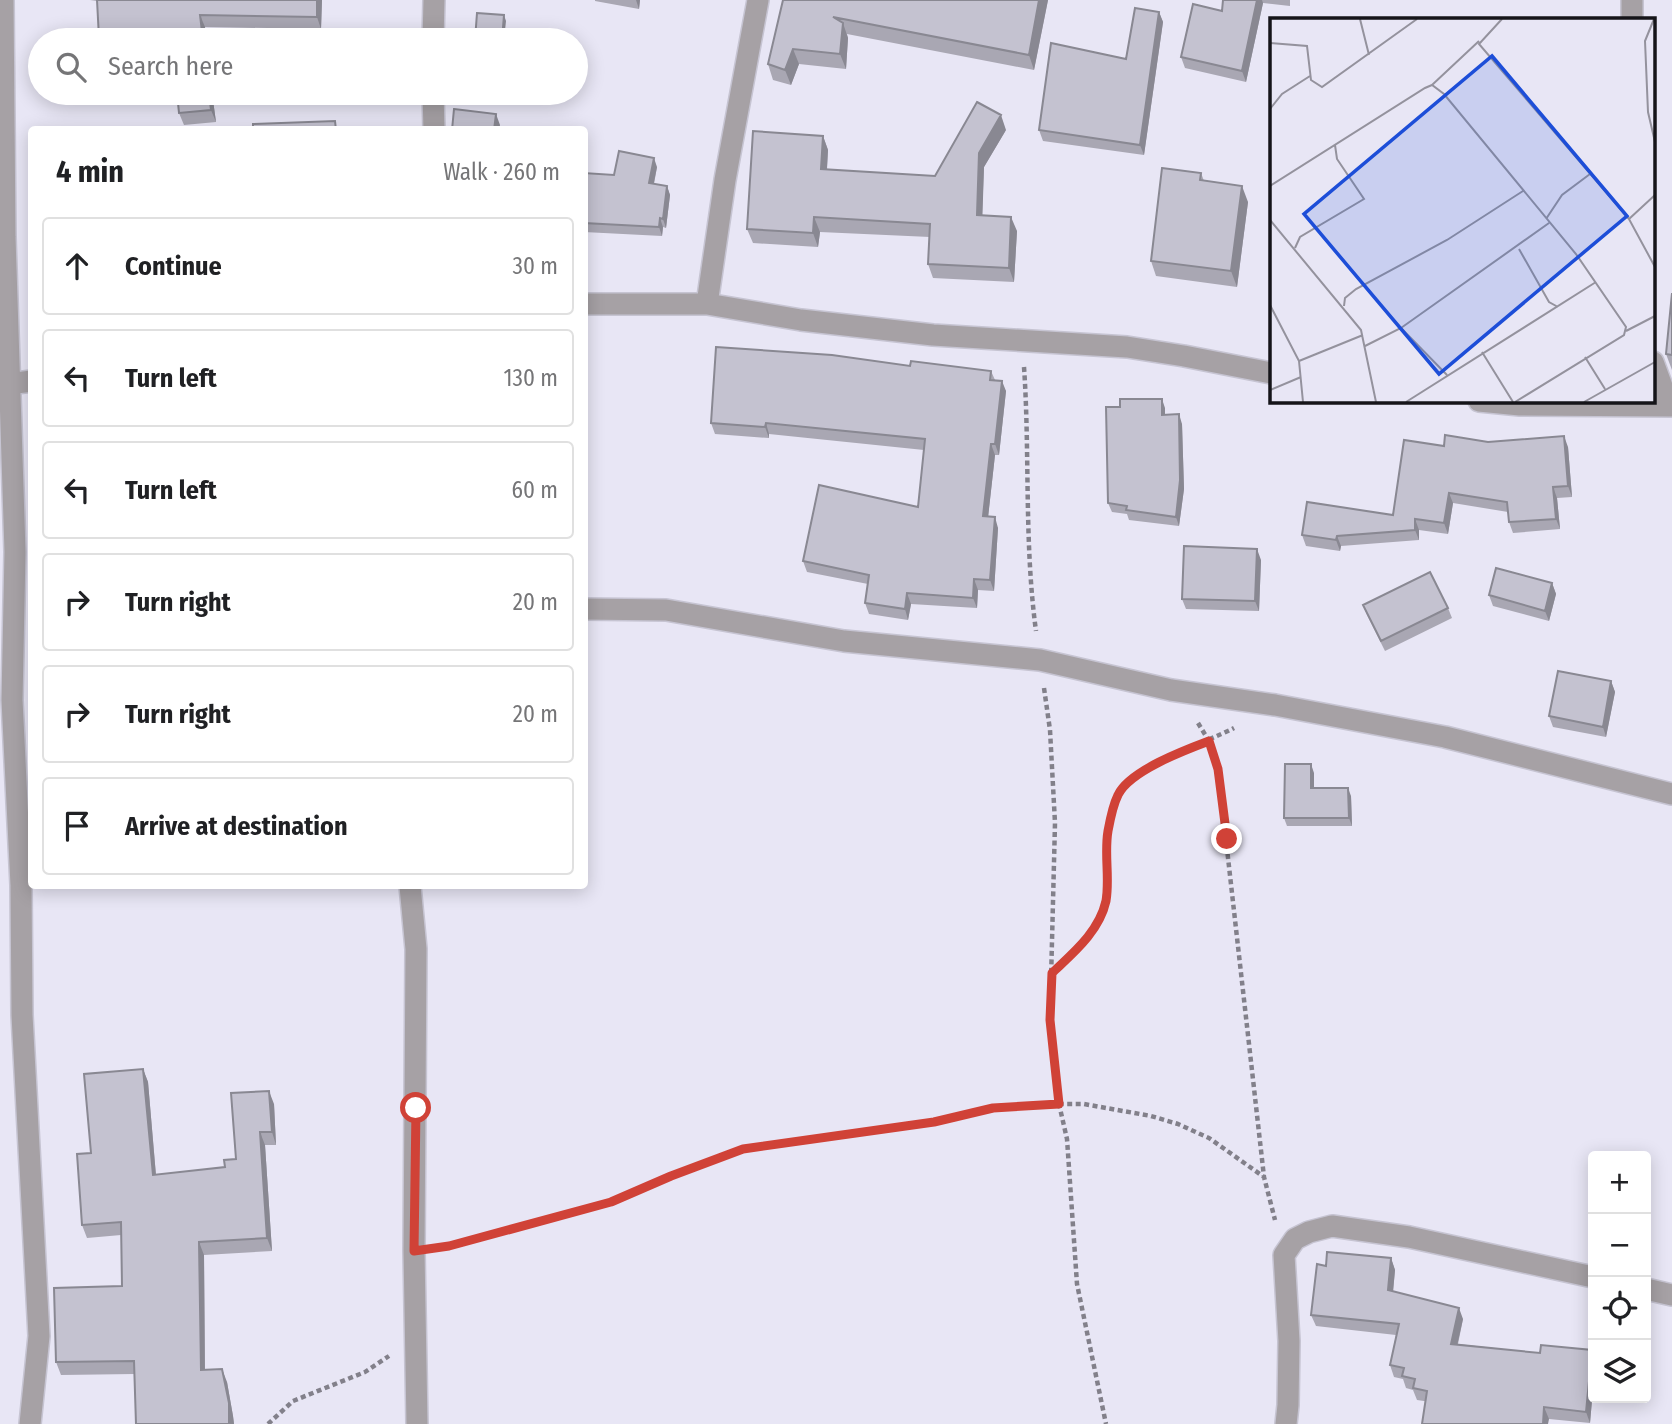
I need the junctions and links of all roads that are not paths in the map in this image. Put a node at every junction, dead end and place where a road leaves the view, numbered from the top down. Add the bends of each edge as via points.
1 (2, 0) edge
2 (434, 0) edge
3 (758, 0) edge
4 (1632, 0) edge
5 (1632, 18) edge
6 (433, 28) edge
7 (433, 105) edge
8 (434, 126) edge
9 (588, 304) edge
10 (707, 304) junction
11 (1654, 364) edge
12 (1270, 373) edge
13 (28, 382) edge
14 (8, 384) junction
15 (1489, 402) edge
16 (1671, 406) edge
17 (588, 608) edge
18 (1672, 794) edge
19 (410, 889) edge
20 (1588, 1276) edge
21 (1651, 1290) edge
22 (1672, 1295) edge
23 (30, 1424) edge
24 (417, 1424) edge
25 (1286, 1424) edge

1 - 14 street
2 - 6 street
3 - 10 street
4 - 5 street
7 - 8 street
9 - 10 street
10 - 12 street via 933,335 1127,347
11 - 16 street
13 - 14 street
14 - 23 street via 22,1015 39,1336
15 - 16 street
17 - 18 street via 666,610 844,641 1040,660 1171,690 1445,737
19 - 24 street via 416,949
20 - 25 street via 1409,1237 1332,1226 1309,1231 1295,1238 1284,1255 1289,1341
21 - 22 street

